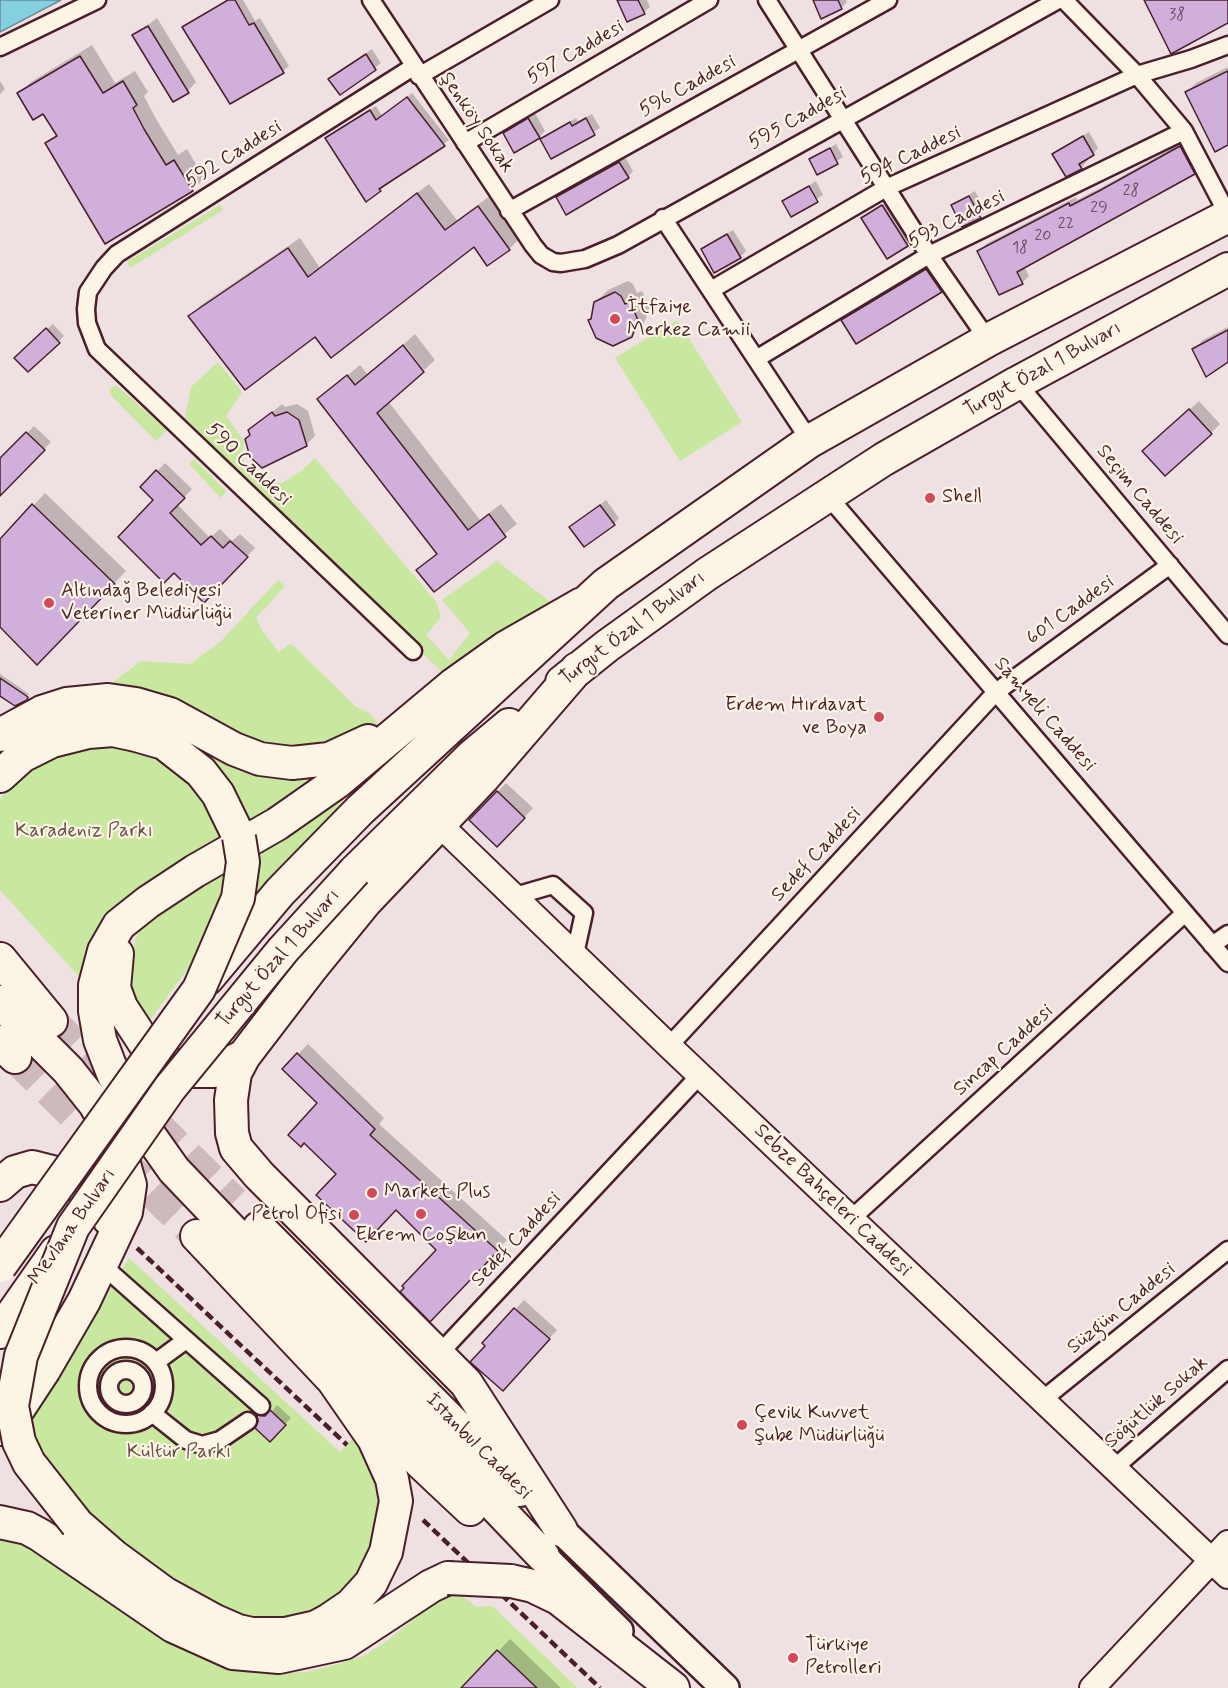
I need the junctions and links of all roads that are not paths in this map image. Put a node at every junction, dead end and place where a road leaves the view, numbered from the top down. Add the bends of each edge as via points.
1 (97, 0) edge
2 (371, 0) edge
3 (550, 0) edge
4 (709, 0) edge
5 (766, 0) edge
6 (888, 0) edge
7 (1058, 0) edge
8 (1064, 0) edge
9 (1228, 45) edge
10 (0, 47) edge
11 (797, 49) junction
12 (416, 71) junction
13 (1137, 75) junction
14 (841, 119) junction
15 (1184, 131) junction
16 (465, 143) junction
17 (886, 188) junction
18 (509, 211) junction
19 (1228, 216) edge
20 (663, 218) junction
21 (929, 255) junction
22 (553, 262) joint
23 (1228, 269) edge
24 (711, 290) junction
25 (88, 292) joint
26 (988, 340) junction
27 (756, 359) junction
28 (1017, 383) junction
29 (810, 441) junction
30 (827, 495) junction
31 (1170, 565) junction
32 (582, 604) junction
33 (1228, 635) edge
34 (413, 651) dead end
35 (578, 669) junction
36 (996, 692) junction
37 (409, 719) junction
38 (0, 735) edge
39 (0, 777) edge
40 (439, 824) junction
41 (515, 896) junction
42 (148, 902) junction
43 (1185, 913) junction
44 (1228, 934) edge
45 (1212, 945) junction
46 (574, 954) junction
47 (0, 960) edge
48 (1228, 963) edge
49 (0, 969) edge
50 (199, 989) junction
51 (0, 1002) edge
52 (669, 1046) junction
53 (244, 1056) junction
54 (700, 1076) junction
55 (124, 1094) joint
56 (146, 1122) joint
57 (0, 1185) edge
58 (234, 1203) tunnel mouth
59 (851, 1219) junction
60 (74, 1227) junction
61 (197, 1236) tunnel mouth
62 (1228, 1250) edge
63 (101, 1264) junction
64 (0, 1266) edge
65 (0, 1332) edge
66 (186, 1341) junction
67 (108, 1353) junction
68 (438, 1355) junction
69 (158, 1365) junction
70 (1228, 1370) edge
71 (117, 1372) junction
72 (140, 1376) junction
73 (333, 1380) junction
74 (111, 1396) junction
75 (1041, 1401) junction
76 (135, 1402) junction
77 (261, 1406) dead end
78 (95, 1408) junction
79 (148, 1416) junction
80 (248, 1421) dead end
81 (0, 1429) edge
82 (1113, 1469) junction
83 (0, 1522) edge
84 (561, 1530) junction
85 (543, 1557) junction
86 (1222, 1559) edge
87 (673, 1688) edge
88 (678, 1688) edge
89 (725, 1688) edge
90 (1092, 1688) edge

1 - 10 street
2 - 12 street, Şenköy Sokak
3 - 12 street, 592 Caddesi
4 - 16 street, 597 Caddesi
5 - 11 street
6 - 11 street, 596 Caddesi
7 - 14 street, 595 Caddesi
8 - 13 street
9 - 13 street, 594 Caddesi
11 - 14 street
11 - 18 street, 596 Caddesi
12 - 16 street, Şenköy Sokak
12 - 25 street, 592 Caddesi via 117,254
13 - 15 street
13 - 17 street, 594 Caddesi
14 - 17 street
14 - 20 street, 595 Caddesi
15 - 19 street
15 - 21 street, 593 Caddesi
16 - 18 street, Şenköy Sokak
17 - 21 street
17 - 24 street, 594 Caddesi
18 - 22 street, Şenköy Sokak via 533,245
19 - 26 highway, Turgut Özal 1 Bulvarı
20 - 22 street, 595 Caddesi via 585,259
20 - 24 street
21 - 26 street
21 - 27 street, 593 Caddesi
23 - 28 highway, Turgut Özal 1 Bulvarı
24 - 27 street
25 - 34 street, 590 Caddesi via 87,323 97,349
26 - 29 highway, Turgut Özal 1 Bulvarı
27 - 29 street
28 - 30 highway, Turgut Özal 1 Bulvarı
28 - 31 street, Seçim Caddesi
29 - 32 highway, Turgut Özal 1 Bulvarı
30 - 35 highway, Turgut Özal 1 Bulvarı via 707,574
30 - 36 street, Samyeli Caddesi
31 - 33 street, Seçim Caddesi
31 - 36 street, 601 Caddesi
32 - 37 highway, Turgut Özal 1 Bulvarı via 505,648
32 - 50 highway, Turgut Özal 1 Bulvarı, bridge via 360,810 280,892
35 - 40 highway
35 - 56 highway, Turgut Özal 1 Bulvarı, bridge via 473,755 355,871 276,959
36 - 43 street, Samyeli Caddesi
36 - 52 street, Sedef Caddesi
37 - 38 highway via 329,759 292,763 260,759 234,749 170,714 108,700 67,704 42,712
37 - 42 highway via 337,782 286,818
39 - 50 highway, bridge via 22,756 52,741 113,730 164,743 201,772 218,794 239,837 243,862 238,898
40 - 41 street, Sebze Bahçeleri Caddesi
40 - 53 highway via 366,901
41 - 46 street, Sebze Bahçeleri Caddesi
41 - 46 street via 554,885 584,913
42 - 53 highway via 119,947 116,961 114,988 131,1025 147,1047 174,1067 214,1071
42 - 85 highway via 119,925 104,951 95,985 100,1040 114,1076 140,1122 174,1170
43 - 45 street, Samyeli Caddesi
43 - 59 street, Sincap Caddesi
44 - 45 street
45 - 48 street, Samyeli Caddesi
46 - 52 street, Sebze Bahçeleri Caddesi
47 - 49 highway via 51,1021
50 - 55 highway, Turgut Özal 1 Bulvarı, bridge
51 - 63 highway via 77,1080 119,1147 130,1185 126,1212
52 - 54 street, Sebze Bahçeleri Caddesi
53 - 68 highway via 235,1073 231,1100 236,1148
54 - 59 street, Sebze Bahçeleri Caddesi
54 - 68 street, Sedef Caddesi
55 - 64 highway, Mevlana Bulvarı, bridge
56 - 60 highway, Mevlana Bulvarı, bridge
57 - 63 highway via 15,1172 32,1167 88,1190 106,1209 110,1224
58 - 84 highway, İstanbul Caddesi
59 - 75 street, Sebze Bahçeleri Caddesi
60 - 65 highway, Mevlana Bulvarı, bridge
60 - 73 highway, bridge via 16,1370 12,1406 19,1442 29,1463 77,1524 164,1593 238,1631 285,1634 329,1620 351,1605 371,1583 386,1552 396,1501 392,1479 378,1448
61 - 73 highway
62 - 75 street, Süzgün Caddesi
63 - 66 street
63 - 81 highway via 44,1370
66 - 69 street
66 - 77 street
67 - 69 street via 134,1348
67 - 71 street
67 - 78 street via 94,1364 88,1381
68 - 84 highway via 466,1383
69 - 72 street
69 - 79 street via 163,1394
70 - 82 street, Söğütlük Sokak
71 - 72 street via 130,1370
71 - 74 street via 109,1385
72 - 76 street via 143,1392
73 - 85 highway via 493,1530
74 - 76 street via 120,1403
74 - 78 street
75 - 82 street, Sebze Bahçeleri Caddesi
76 - 79 street
78 - 79 street via 121,1424
79 - 80 street via 186,1440 202,1445 220,1440
82 - 86 street, Sebze Bahçeleri Caddesi
83 - 87 highway, bridge via 40,1535 172,1626 233,1653 279,1657 344,1643 431,1586 448,1578 477,1578 533,1586 558,1598
84 - 89 main road, İstanbul Caddesi
85 - 88 main road
86 - 90 street

